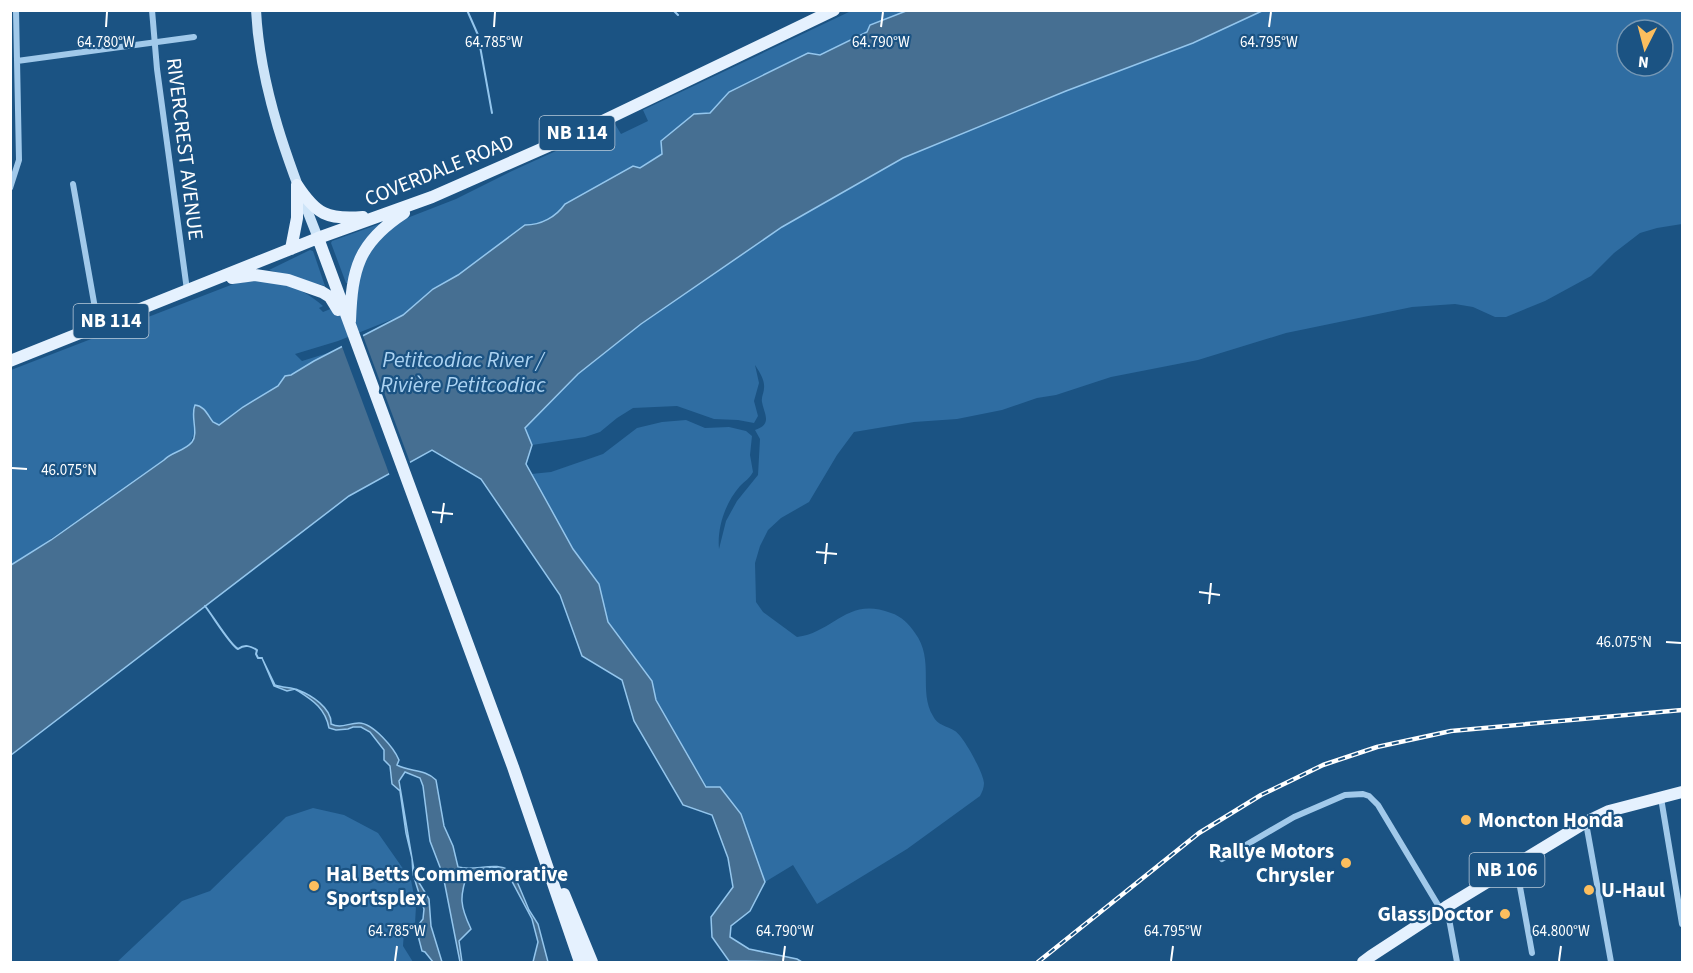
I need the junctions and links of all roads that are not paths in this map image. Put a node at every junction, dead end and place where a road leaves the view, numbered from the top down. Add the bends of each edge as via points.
1 (16, 10) edge
2 (152, 10) edge
3 (256, 10) edge
4 (834, 10) edge
5 (194, 37) dead end
6 (155, 42) junction
7 (17, 61) junction
8 (19, 145) junction
9 (10, 146) edge
10 (73, 184) dead end
11 (297, 185) junction
12 (10, 188) edge
13 (422, 201) junction
14 (379, 216) junction
15 (318, 238) junction
16 (291, 249) junction
17 (211, 282) junction
18 (187, 291) junction
19 (341, 299) junction
20 (98, 326) junction
21 (10, 361) edge
22 (1683, 792) edge
23 (1661, 798) junction
24 (531, 816) junction
25 (1586, 822) junction
26 (1222, 859) dead end
27 (1516, 864) junction
28 (1444, 909) junction
29 (1683, 924) edge
30 (1532, 953) dead end
31 (1379, 957) edge
32 (580, 963) edge
33 (592, 963) edge
34 (1364, 963) edge
35 (1457, 963) edge
36 (1611, 963) edge

1 - 7 street
2 - 6 street, RIVERCREST AVENUE
3 - 11 main road via 273,113
4 - 13 main road, COVERDALE ROAD / NB 114 via 580,132
5 - 6 street
6 - 7 street
6 - 18 street, RIVERCREST AVENUE
7 - 8 street
8 - 9 street
8 - 12 street via 19,160
10 - 20 street
11 - 14 main road via 318,211 348,218
11 - 15 main road
11 - 16 main road via 297,218
13 - 14 main road, COVERDALE ROAD / NB 114
13 - 19 main road via 369,242
14 - 15 main road, COVERDALE ROAD / NB 114
15 - 16 main road, NB 114
15 - 19 main road
16 - 17 main road, NB 114
17 - 18 main road, NB 114
17 - 19 main road via 246,276 274,277
18 - 20 main road, NB 114
19 - 24 main road
20 - 21 main road, NB 114
22 - 23 main road, NB 106
23 - 25 main road, NB 106
23 - 29 street
24 - 32 main road
24 - 33 main road
25 - 27 main road, NB 106
25 - 36 street
26 - 28 street via 1294,817 1345,795 1363,794 1378,805
27 - 28 main road, NB 106
27 - 30 street
28 - 31 main road, NB 106
28 - 35 street
31 - 34 main road, NB 106

